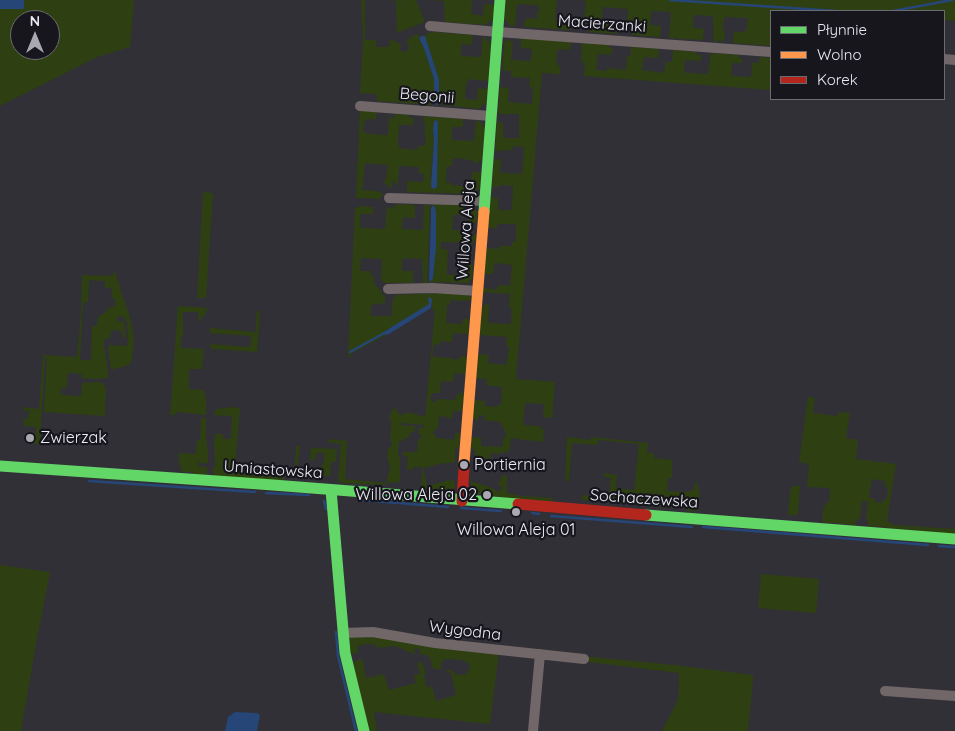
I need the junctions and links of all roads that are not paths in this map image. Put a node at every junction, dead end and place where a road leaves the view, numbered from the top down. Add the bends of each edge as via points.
1 (500, 0) edge
2 (430, 26) dead end
3 (498, 32) junction
4 (770, 52) edge
5 (360, 106) dead end
6 (492, 116) junction
7 (389, 198) dead end
8 (485, 201) junction
9 (388, 289) dead end
10 (478, 291) junction
11 (0, 466) edge
12 (331, 490) junction
13 (462, 501) junction
14 (955, 539) edge
15 (343, 633) junction
16 (540, 654) junction
17 (584, 659) dead end
18 (885, 691) dead end
19 (955, 696) edge
20 (364, 731) edge
21 (533, 731) edge

1 - 3 street, Willowa Aleja
2 - 3 street, Macierzanki
3 - 4 street, Macierzanki
3 - 6 street, Willowa Aleja
5 - 6 street, Begonii
6 - 8 street, Willowa Aleja
7 - 8 street
8 - 10 street, Willowa Aleja
9 - 10 street
10 - 13 street, Willowa Aleja
11 - 12 street, Umiastowska
12 - 13 street, Sochaczewska
12 - 15 street, Umiastowska
13 - 14 street, Sochaczewska
15 - 16 street, Wygodna via 373,632 435,643
15 - 20 street, Umiastowska
16 - 17 street, Wygodna
16 - 21 street
18 - 19 street

